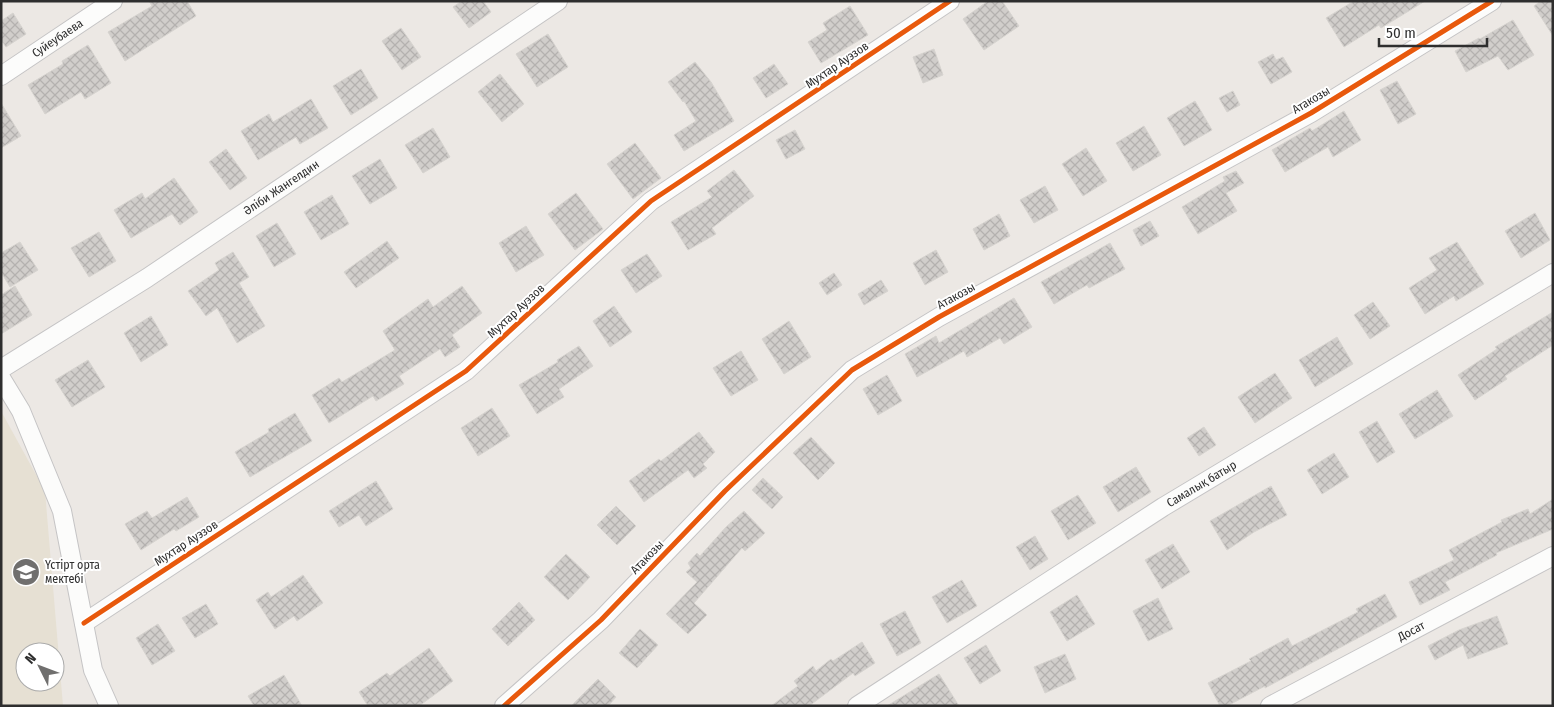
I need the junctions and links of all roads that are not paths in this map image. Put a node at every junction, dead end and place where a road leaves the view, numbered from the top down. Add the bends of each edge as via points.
1 (112, 1) edge
2 (558, 1) edge
3 (950, 1) edge
4 (1492, 1) edge
5 (1, 76) edge
6 (1553, 273) edge
7 (1, 369) edge
8 (1, 378) edge
9 (1553, 556) edge
10 (84, 623) junction
11 (109, 706) edge
12 (504, 706) edge
13 (858, 706) edge
14 (1270, 706) edge

1 - 5 street, Суйеубаева
2 - 7 street, Әліби Жангелдин via 147,278
3 - 10 street, Мухтар Ауэзов via 651,201 466,370
4 - 12 street, Атакозы via 1310,113 939,317 852,370 725,491 601,620
6 - 13 street, Самалық батыр via 1163,507
8 - 10 street via 21,411 62,511
9 - 14 street, Досат
10 - 11 street via 93,670

